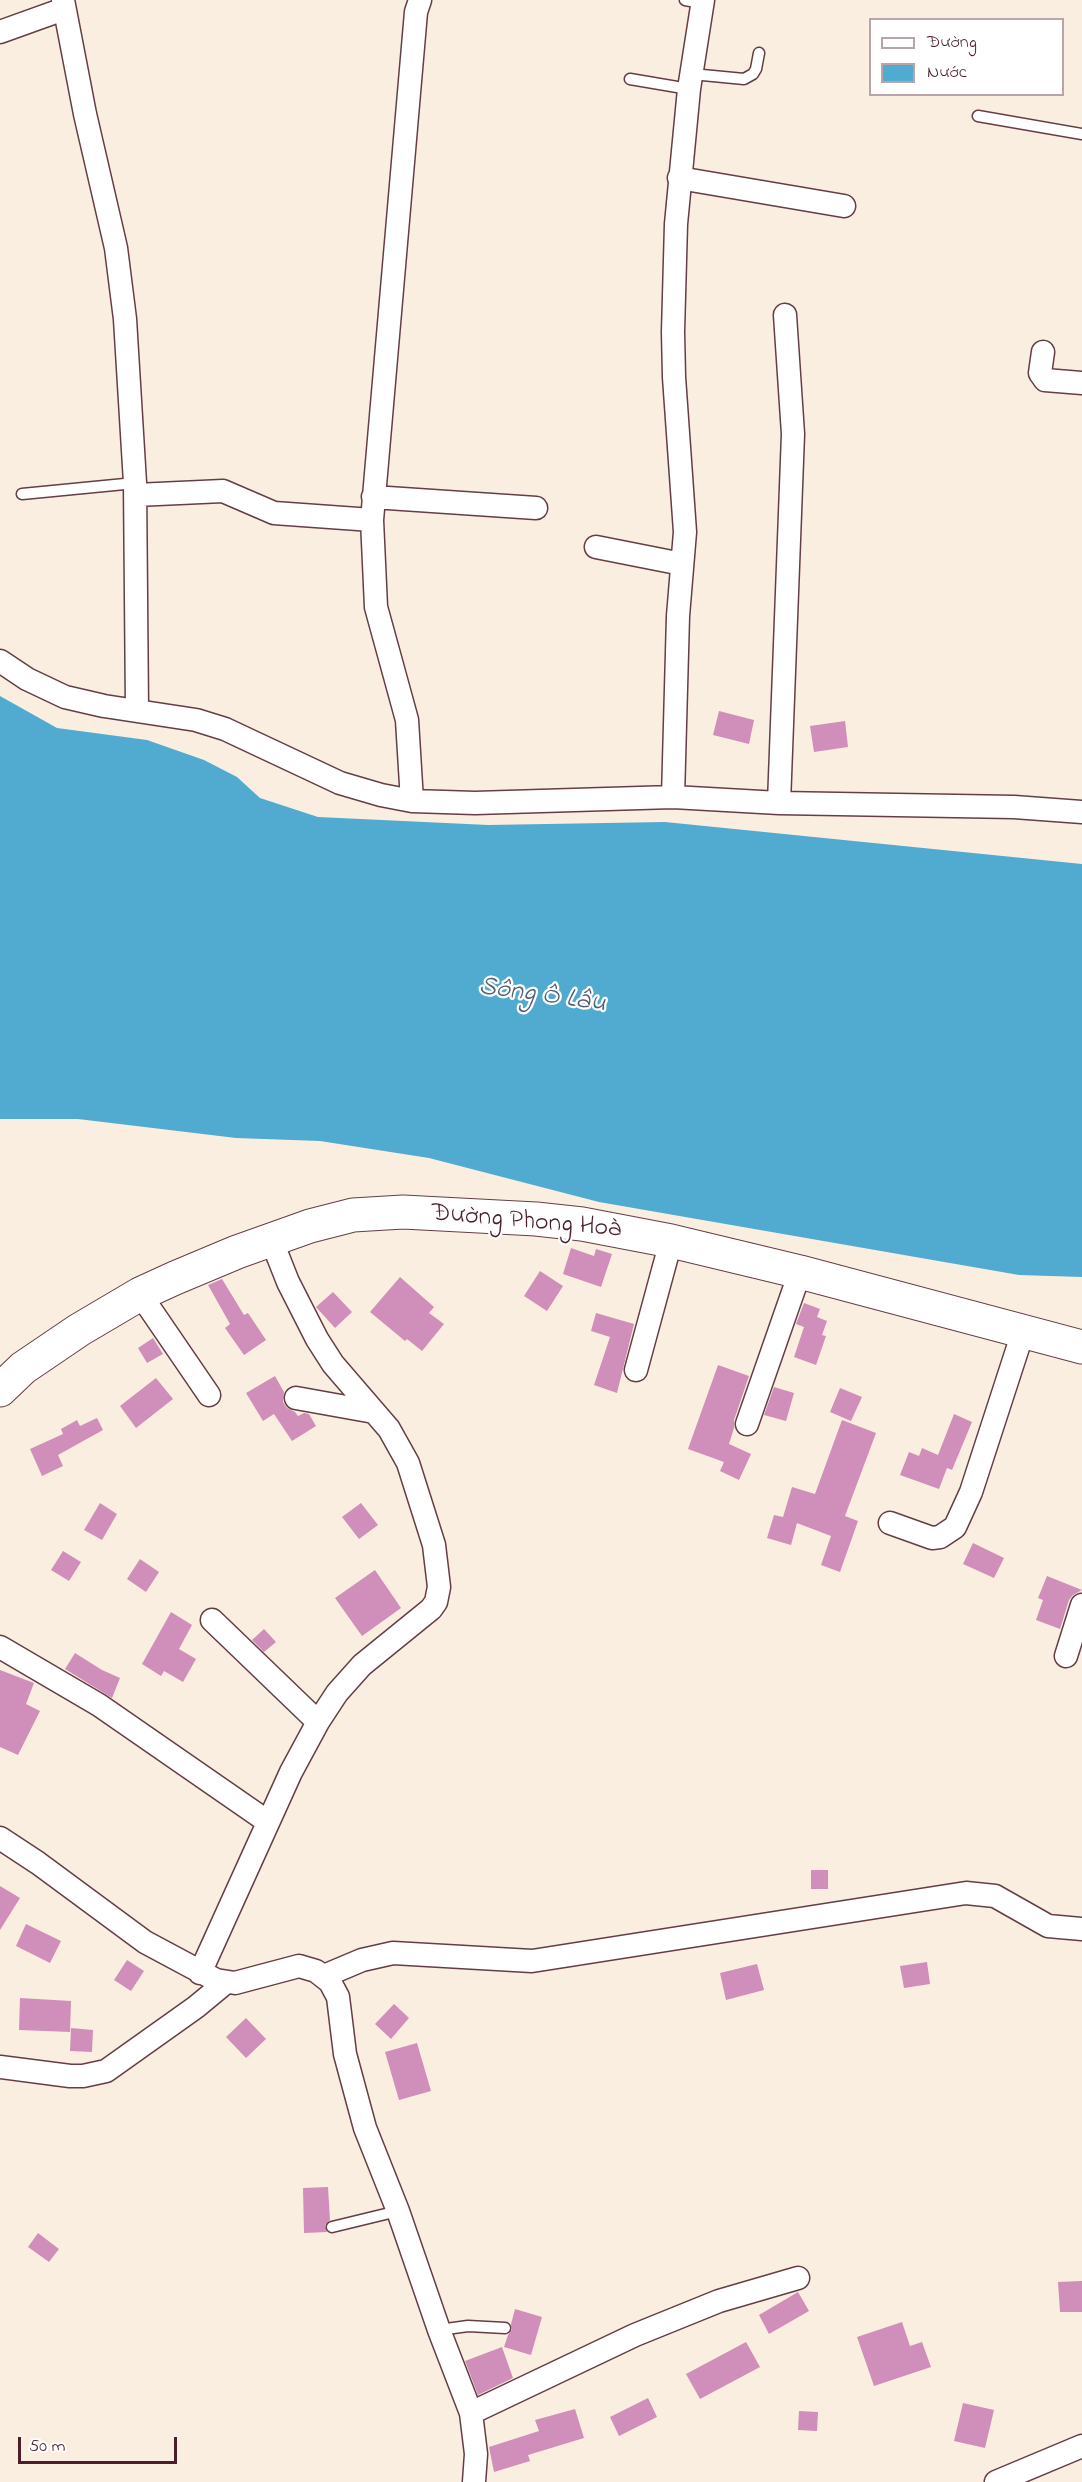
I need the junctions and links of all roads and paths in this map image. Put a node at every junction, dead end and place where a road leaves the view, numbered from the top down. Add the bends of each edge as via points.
1 (420, 0) edge
2 (697, 1) edge
3 (64, 4) edge
4 (0, 32) edge
5 (759, 53) dead end
6 (630, 79) dead end
7 (690, 81) junction
8 (978, 116) dead end
9 (1082, 134) edge
10 (679, 178) junction
11 (844, 206) dead end
12 (785, 315) dead end
13 (1042, 352) dead end
14 (1082, 383) edge
15 (136, 489) junction
16 (22, 494) dead end
17 (373, 497) junction
18 (536, 508) dead end
19 (372, 520) junction
20 (596, 547) dead end
21 (682, 564) junction
22 (0, 661) edge
23 (137, 710) junction
24 (673, 797) junction
25 (412, 801) junction
26 (779, 803) junction
27 (1082, 812) edge
28 (272, 1239) junction
29 (671, 1241) junction
30 (800, 1272) junction
31 (140, 1294) junction
32 (1023, 1332) junction
33 (1082, 1347) edge
34 (636, 1370) dead end
35 (0, 1390) edge
36 (209, 1395) dead end
37 (296, 1398) dead end
38 (374, 1412) junction
39 (747, 1424) dead end
40 (890, 1523) dead end
41 (1082, 1605) edge
42 (212, 1620) dead end
43 (0, 1647) edge
44 (1066, 1656) dead end
45 (318, 1722) junction
46 (268, 1822) junction
47 (0, 1838) edge
48 (1082, 1929) edge
49 (200, 1973) junction
50 (324, 1976) junction
51 (225, 1983) junction
52 (0, 2067) edge
53 (398, 2211) junction
54 (332, 2227) dead end
55 (798, 2278) dead end
56 (505, 2328) dead end
57 (439, 2330) junction
58 (471, 2414) junction
59 (1082, 2446) edge
60 (474, 2482) edge
61 (996, 2482) edge

1 - 17 street
2 - 7 street
3 - 4 street
3 - 15 street via 116,248 125,319
5 - 7 lane via 753,74 744,79
6 - 7 lane
7 - 10 street
8 - 9 lane
10 - 11 street
10 - 21 street via 673,332 684,504
12 - 26 street via 793,434
13 - 14 street via 1040,372 1044,380
15 - 16 lane
15 - 19 street via 223,491 274,513
15 - 23 street
17 - 18 street
17 - 19 street
19 - 25 street via 376,607 407,720
20 - 21 street
21 - 24 street
22 - 23 street via 65,697
23 - 25 street via 225,729 340,783
24 - 25 street
24 - 26 street
26 - 27 street
28 - 29 main road, Đường Phong Hoà via 353,1215 403,1212 536,1219
28 - 31 main road, Đường Phong Hoà
28 - 38 street via 288,1282 317,1339
29 - 30 main road, Đường Phong Hoà
29 - 34 street
30 - 32 main road, Đường Phong Hoà
30 - 39 street
31 - 35 main road, Đường Phong Hoà via 42,1354
31 - 36 street
32 - 33 main road, Đường Phong Hoà
32 - 40 street via 960,1518 947,1534 932,1538
37 - 38 street
38 - 45 street via 399,1446 414,1481 434,1545 438,1594 426,1614 349,1677
41 - 44 street
42 - 45 street
43 - 46 street via 99,1705
45 - 46 street
46 - 49 street
47 - 49 street via 145,1942
48 - 50 street via 1048,1926 995,1896 966,1893 532,1961 393,1953 362,1960
49 - 51 street
50 - 51 street via 299,1966
50 - 53 street via 338,1997 354,2093
51 - 52 street via 106,2071 70,2076
53 - 54 lane
53 - 57 street
55 - 58 street via 719,2301 635,2334
56 - 57 lane via 468,2326
57 - 58 street
58 - 60 street via 476,2454
59 - 61 street

